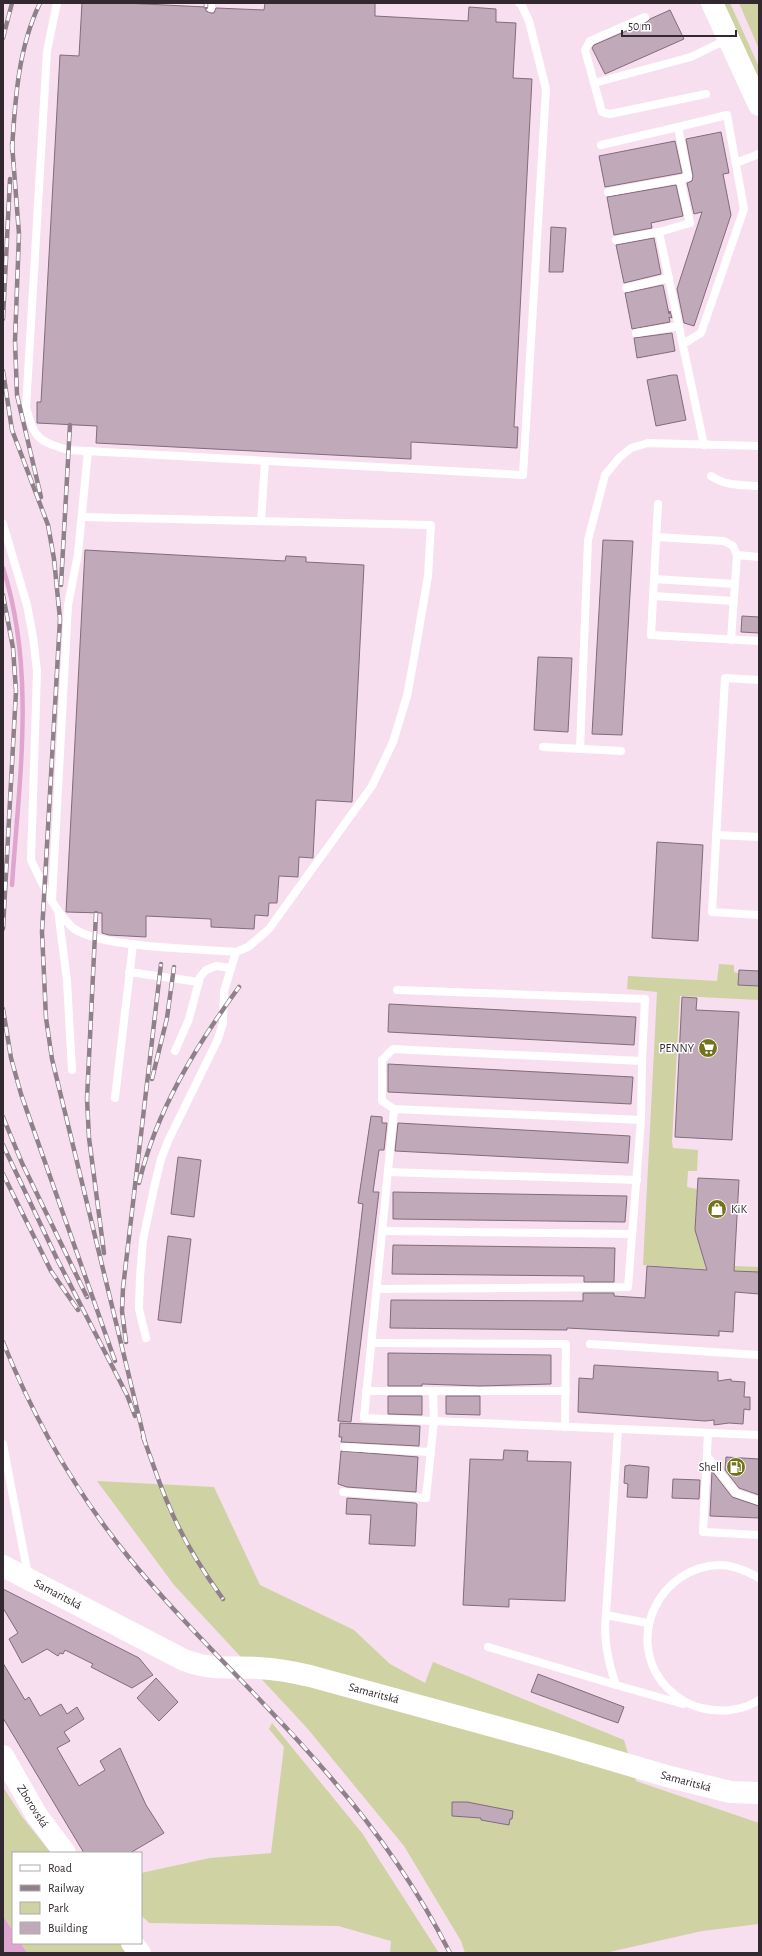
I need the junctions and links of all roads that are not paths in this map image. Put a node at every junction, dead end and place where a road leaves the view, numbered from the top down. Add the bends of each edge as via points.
1 (57, 3) edge
2 (712, 3) edge
3 (523, 4) edge
4 (645, 16) dead end
5 (728, 39) junction
6 (594, 83) junction
7 (706, 94) dead end
8 (759, 105) edge
9 (678, 127) junction
10 (601, 145) dead end
11 (759, 154) edge
12 (736, 163) junction
13 (680, 179) junction
14 (608, 192) dead end
15 (659, 232) junction
16 (616, 240) dead end
17 (669, 278) junction
18 (626, 288) dead end
19 (679, 326) junction
20 (636, 333) dead end
21 (683, 344) junction
22 (704, 445) junction
23 (759, 446) edge
24 (88, 451) junction
25 (265, 461) junction
26 (711, 476) dead end
27 (759, 486) edge
28 (658, 504) dead end
29 (82, 517) junction
30 (261, 521) junction
31 (3, 524) edge
32 (656, 537) junction
33 (736, 555) junction
34 (759, 557) edge
35 (654, 579) junction
36 (735, 584) junction
37 (653, 596) junction
38 (734, 601) junction
39 (731, 640) junction
40 (759, 641) edge
41 (759, 680) edge
42 (543, 747) dead end
43 (580, 749) junction
44 (621, 751) dead end
45 (716, 834) junction
46 (759, 837) edge
47 (52, 900) junction
48 (58, 910) junction
49 (759, 914) edge
50 (133, 944) junction
51 (236, 952) junction
52 (231, 968) junction
53 (129, 972) junction
54 (199, 982) junction
55 (397, 990) dead end
56 (175, 1051) dead end
57 (642, 1061) junction
58 (72, 1070) dead end
59 (115, 1098) dead end
60 (394, 1109) junction
61 (641, 1120) junction
62 (388, 1172) junction
63 (637, 1180) junction
64 (382, 1231) junction
65 (632, 1234) junction
66 (377, 1288) junction
67 (146, 1338) dead end
68 (371, 1343) junction
69 (590, 1344) dead end
70 (759, 1355) edge
71 (366, 1391) junction
72 (433, 1391) junction
73 (566, 1391) junction
74 (434, 1421) junction
75 (565, 1427) junction
76 (618, 1429) junction
77 (708, 1433) junction
78 (759, 1435) edge
79 (3, 1444) edge
80 (344, 1447) dead end
81 (431, 1452) junction
82 (707, 1456) junction
83 (343, 1492) dead end
84 (759, 1501) edge
85 (759, 1535) edge
86 (3, 1566) edge
87 (759, 1578) edge
88 (29, 1579) junction
89 (606, 1615) junction
90 (648, 1622) junction
91 (488, 1646) dead end
92 (616, 1685) junction
93 (759, 1700) edge
94 (691, 1706) junction
95 (3, 1756) edge
96 (759, 1793) edge
97 (64, 1852) edge
98 (133, 1944) edge
99 (140, 1953) edge

1 - 24 lane via 46,51 26,408 33,431 48,444 68,450
2 - 5 main road
3 - 25 lane via 546,89 523,475
4 - 6 lane via 590,41 585,50
5 - 6 lane via 691,57
5 - 8 main road
6 - 7 lane via 602,112 610,114
9 - 10 lane
9 - 12 lane via 727,115
9 - 13 lane via 688,177
11 - 12 lane
12 - 21 lane via 744,209 701,333
13 - 14 lane
13 - 15 lane via 690,223
15 - 16 lane
15 - 17 lane
17 - 18 lane
17 - 19 lane
19 - 20 lane
19 - 21 lane
21 - 22 lane
22 - 23 lane
22 - 43 lane via 648,443 631,448 605,475 588,540
24 - 25 lane
24 - 29 lane
25 - 30 lane
26 - 27 lane via 725,483
28 - 32 lane
29 - 30 lane
29 - 47 lane via 68,605
30 - 51 lane via 431,525 428,576 407,696 393,742 372,786 269,929 248,947
31 - 47 lane via 27,605 37,671 31,860
32 - 33 lane via 724,541 733,546
32 - 35 lane
33 - 34 lane
33 - 36 lane
35 - 36 lane
35 - 37 lane
36 - 38 lane
37 - 38 lane
37 - 39 lane via 651,635
38 - 39 lane
39 - 40 lane
41 - 45 lane via 725,678
42 - 43 lane
43 - 44 lane
45 - 46 lane
45 - 49 lane via 712,912
47 - 48 lane
48 - 50 lane via 73,928 95,939
48 - 58 lane via 67,981
50 - 51 lane
50 - 53 lane
51 - 52 lane
52 - 54 lane via 216,966 206,970
52 - 67 lane via 224,991 223,1023 218,1039 160,1159 143,1240 140,1277 139,1309
53 - 54 lane
53 - 59 lane
54 - 56 lane via 189,1019
55 - 57 lane via 644,999
57 - 60 lane via 394,1049 382,1060 382,1101
57 - 61 lane
60 - 61 lane
60 - 62 lane
61 - 63 lane
62 - 63 lane
62 - 64 lane
63 - 65 lane
64 - 65 lane
64 - 66 lane
65 - 66 lane via 628,1287
66 - 68 lane
68 - 71 lane
68 - 73 lane via 566,1344
69 - 70 lane
71 - 72 lane
71 - 74 lane via 364,1418
72 - 73 lane
72 - 74 lane
73 - 75 lane
74 - 75 lane
74 - 81 lane
75 - 76 lane
76 - 77 lane
76 - 89 lane
77 - 78 lane
77 - 82 lane
79 - 88 lane
80 - 81 lane
81 - 83 lane via 426,1498
82 - 84 lane via 736,1493
82 - 85 lane via 703,1532
86 - 88 main road, Samaritská
87 - 90 lane via 744,1569 719,1565 695,1569 673,1581 665,1590 657,1600
88 - 96 main road, Samaritská via 200,1666 283,1670 310,1676 670,1777 730,1792
89 - 90 lane
89 - 92 lane via 604,1632
90 - 94 lane via 647,1648 654,1672 670,1692
91 - 92 lane
92 - 94 lane
93 - 94 lane via 736,1710 714,1711
95 - 97 main road, Zborovská via 36,1814
98 - 99 main road

